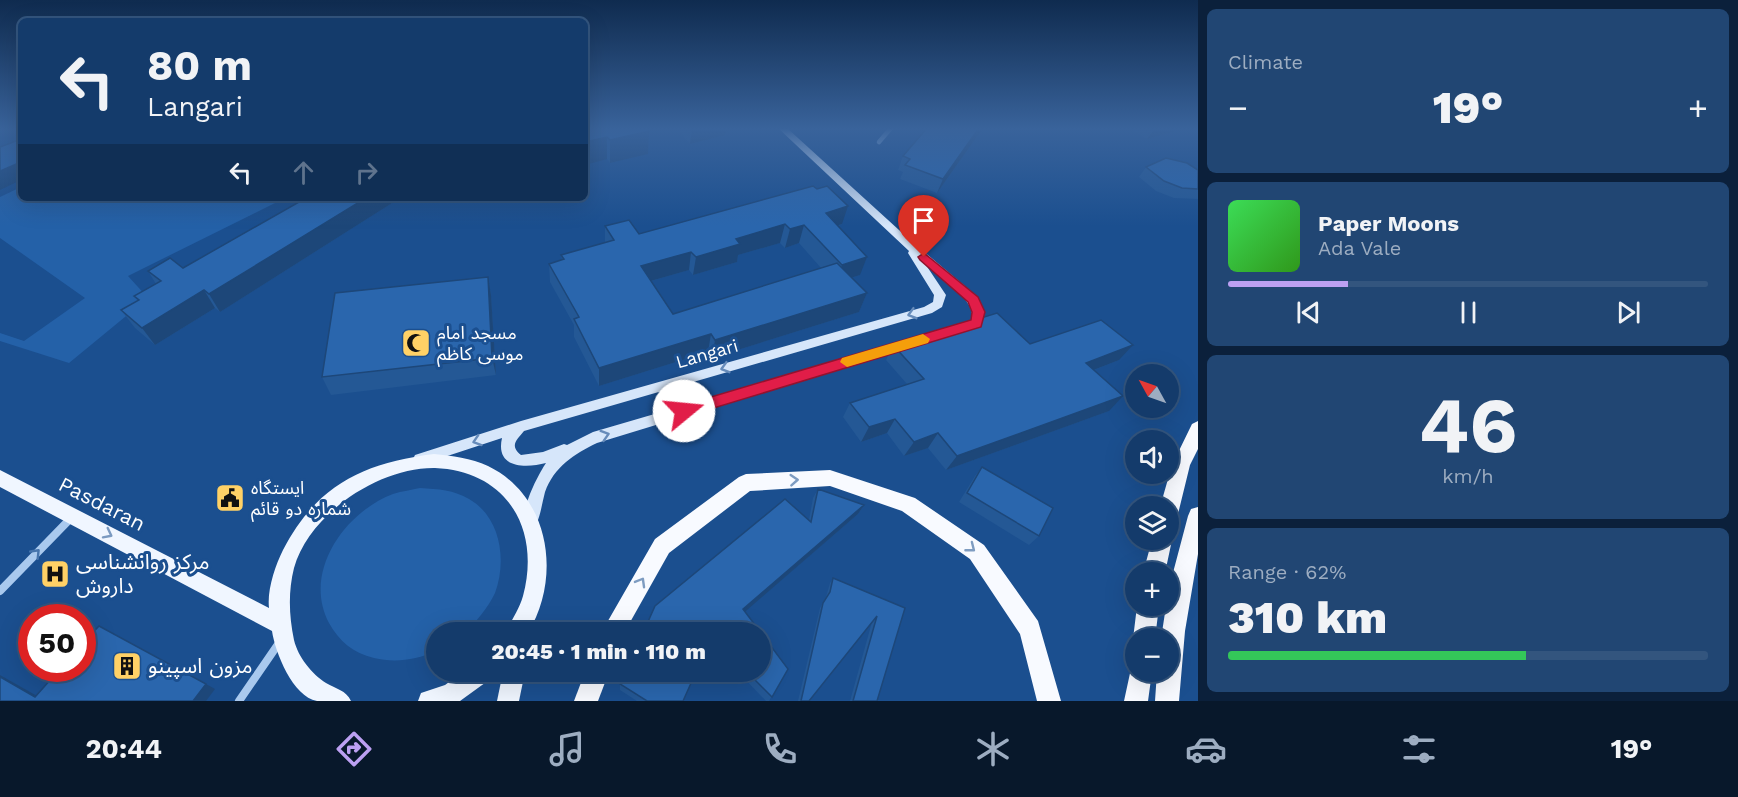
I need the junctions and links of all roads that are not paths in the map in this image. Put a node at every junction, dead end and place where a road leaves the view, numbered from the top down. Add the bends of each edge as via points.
1 (818, 161) edge
2 (906, 242) junction
3 (954, 330) edge
4 (920, 340) edge
5 (521, 426) junction
6 (1198, 429) edge
7 (574, 446) junction
8 (417, 460) junction
9 (0, 478) edge
10 (1173, 496) edge
11 (73, 516) junction
12 (1198, 516) edge
13 (531, 520) junction
14 (0, 591) edge
15 (522, 622) edge
16 (618, 622) edge
17 (280, 630) junction
18 (468, 682) edge
19 (512, 682) edge
20 (593, 682) edge
21 (1139, 682) edge
22 (315, 694) edge
23 (239, 701) edge
24 (340, 701) edge
25 (429, 701) edge
26 (508, 701) edge
27 (586, 701) edge
28 (1049, 701) edge
29 (1136, 701) edge
30 (1167, 701) edge

1 - 2 main road, Langari
2 - 3 main road, Langari via 974,300 979,312 977,323
2 -> 5 main road, Langari via 940,295 938,304 928,310
7 -> 4 main road
5 - 7 main road via 509,437 507,446 519,461 544,458
5 -> 8 main road, Langari
6 - 10 highway via 1181,465
7 - 13 main road via 545,473
8 - 13 main road via 453,461 485,472 512,491
8 - 17 main road via 382,469 348,486 318,512 294,545 280,583
9 - 11 main road, Pasdaran
14 -> 11 street
11 -> 17 main road, Pasdaran
12 - 30 highway via 1171,646
13 - 15 main road via 536,539 537,581
16 -> 28 highway via 662,546 746,483 830,478 908,504 977,552 1030,629
17 - 22 main road via 290,659
17 - 23 street
18 - 25 main road via 451,694
19 - 26 main road
20 - 27 highway
21 - 29 highway
22 - 24 main road

